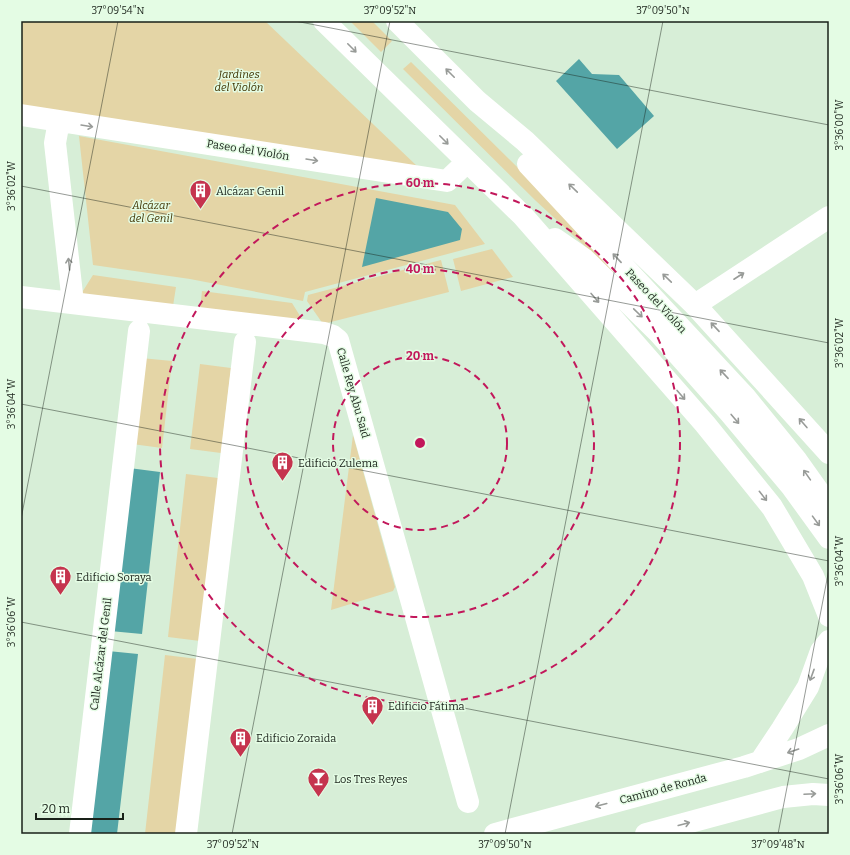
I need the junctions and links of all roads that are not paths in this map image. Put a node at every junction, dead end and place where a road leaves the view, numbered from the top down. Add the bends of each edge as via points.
1 (324, 21) edge
2 (397, 21) edge
3 (477, 101) junction
4 (21, 115) edge
5 (59, 121) junction
6 (467, 162) junction
7 (523, 216) junction
8 (829, 217) edge
9 (21, 297) edge
10 (73, 303) junction
11 (695, 305) junction
12 (139, 331) dead end
13 (245, 342) dead end
14 (829, 453) edge
15 (829, 506) edge
16 (829, 538) edge
17 (829, 616) edge
18 (829, 641) edge
19 (829, 735) edge
20 (760, 762) junction
21 (829, 795) edge
22 (468, 802) dead end
23 (80, 834) edge
24 (186, 834) edge
25 (495, 834) edge
26 (646, 834) edge

1 -> 6 main road, Paseo del Violón
3 -> 2 main road, Paseo del Violón
11 -> 3 main road, Paseo del Violón via 525,142
15 -> 3 main road, Paseo del Violón via 797,461 745,397 516,151
4 - 5 main road, Paseo del Violón
5 -> 6 main road, Paseo del Violón via 447,181
10 -> 5 main road via 55,143
6 - 7 main road, Paseo del Violón
7 -> 16 main road, Paseo del Violón via 584,259 659,333 792,487
7 -> 17 main road, Paseo del Violón via 705,424 772,507 813,576
11 -> 8 main road
9 - 10 main road, Calle Rey Abu Said
10 - 22 main road, Calle Rey Abu Said via 324,333 338,340
14 -> 11 main road, Paseo del Violón
12 - 23 main road, Calle Alcázar del Genil
13 - 24 main road
18 -> 20 main road via 821,651 808,687
19 -> 20 main road, Camino de Ronda via 799,749
20 -> 25 main road, Camino de Ronda
26 -> 21 main road via 782,797

